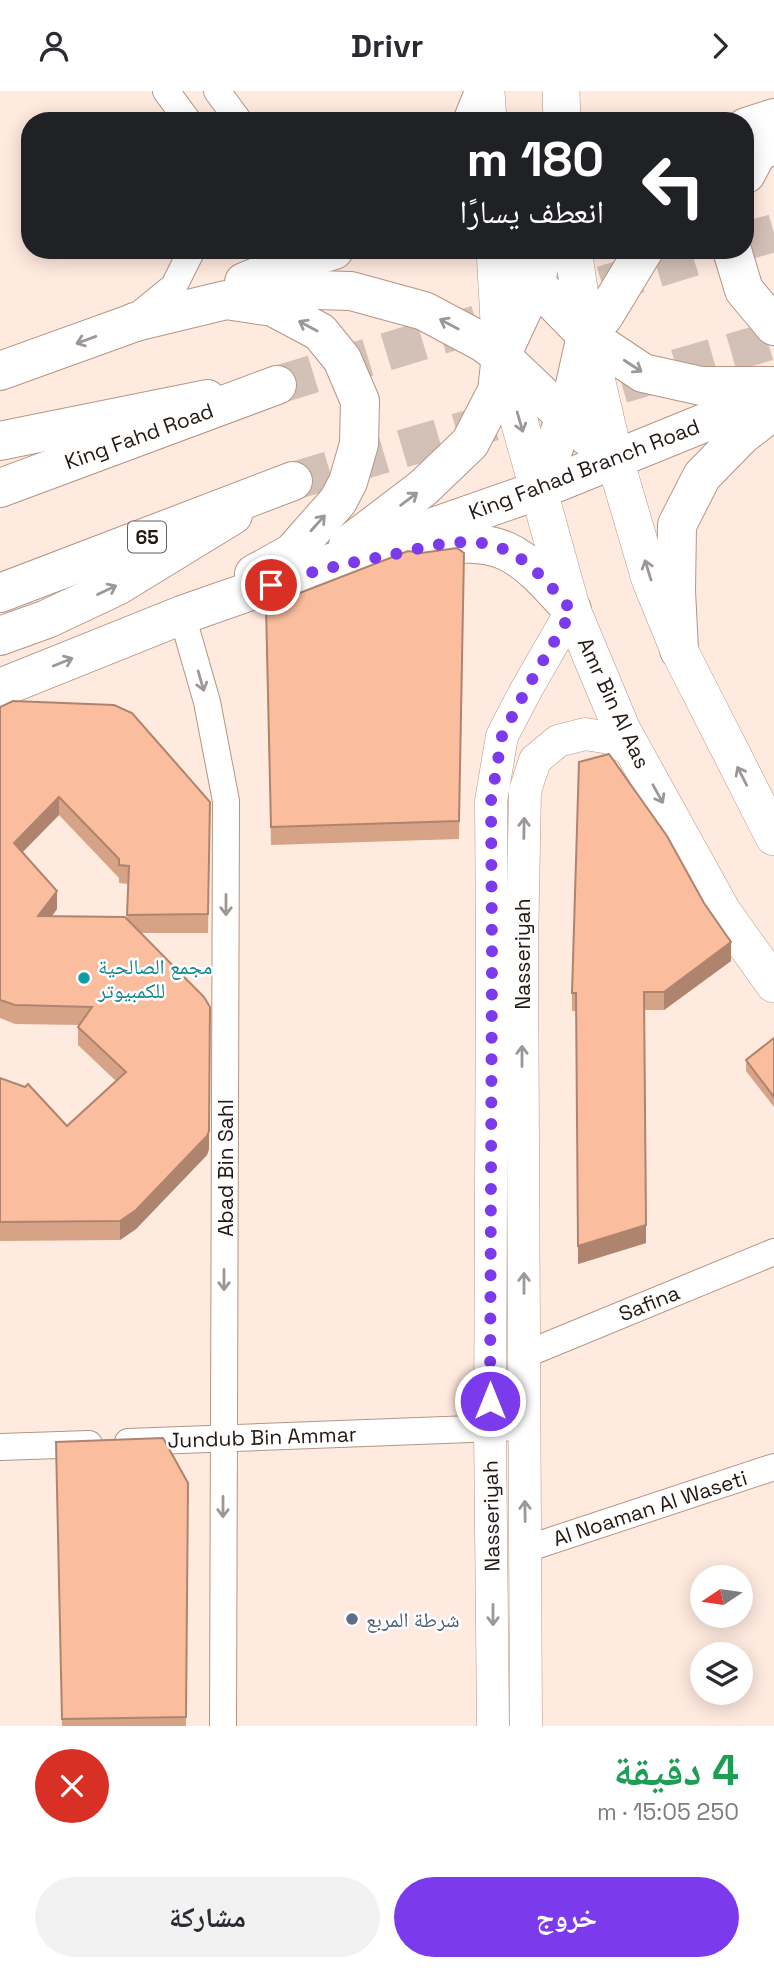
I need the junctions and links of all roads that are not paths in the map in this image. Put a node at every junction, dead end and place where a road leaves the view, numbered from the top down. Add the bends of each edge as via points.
1 (166, 91) edge
2 (478, 91) edge
3 (486, 91) edge
4 (561, 91) edge
5 (217, 92) edge
6 (181, 112) edge
7 (232, 112) edge
8 (470, 112) edge
9 (487, 112) edge
10 (562, 112) edge
11 (774, 118) edge
12 (754, 124) edge
13 (774, 128) edge
14 (754, 137) edge
15 (774, 144) edge
16 (754, 159) edge
17 (188, 259) edge
18 (293, 259) edge
19 (495, 259) edge
20 (574, 259) edge
21 (639, 259) edge
22 (735, 259) edge
23 (540, 267) edge
24 (228, 288) junction
25 (131, 324) junction
26 (774, 326) edge
27 (586, 335) junction
28 (500, 356) junction
29 (0, 371) edge
30 (774, 386) edge
31 (774, 398) edge
32 (774, 410) edge
33 (565, 417) junction
34 (0, 442) edge
35 (615, 460) junction
36 (0, 488) edge
37 (540, 490) junction
38 (316, 570) junction
39 (0, 593) edge
40 (572, 611) junction
41 (182, 615) junction
42 (0, 636) edge
43 (678, 650) junction
44 (0, 688) edge
45 (636, 754) junction
46 (774, 837) edge
47 (774, 984) edge
48 (774, 1252) edge
49 (524, 1355) junction
50 (524, 1427) junction
51 (490, 1429) junction
52 (223, 1438) junction
53 (0, 1447) edge
54 (774, 1467) edge
55 (526, 1549) junction
56 (223, 1726) edge
57 (493, 1726) edge
58 (527, 1726) edge

1 - 6 street
2 - 8 street
3 - 9 main road
4 - 10 main road
5 - 7 street
11 - 12 main road
13 - 14 main road
15 - 16 main road
17 - 25 street via 174,286
18 - 24 main road
19 - 28 main road, Amr Bin Al Aas
20 - 27 main road
21 - 27 main road via 604,316
22 - 26 main road via 744,290
23 - 27 main road
23 - 28 main road
24 - 25 main road
28 -> 24 main road via 424,311 351,291
25 -> 29 main road
41 -> 25 main road via 292,553 338,501 359,444 360,401 342,359 320,332 273,307 226,300
27 -> 30 main road via 643,373 701,386
27 - 33 main road
27 - 35 main road
28 - 33 main road
28 -> 37 main road, Amr Bin Al Aas
38 -> 28 main road via 423,488 471,443 497,391
31 - 35 main road, King Fahad Branch Road
32 - 43 main road via 702,476 677,525
33 - 35 main road
33 - 37 main road
34 - 36 main road, King Fahd Road via 277,385
35 - 37 main road, King Fahad Branch Road
43 -> 35 main road via 650,579
37 - 38 main road, King Fahad Branch Road
37 - 40 main road, Amr Bin Al Aas
38 - 40 main road via 463,542 498,547 535,569
38 - 41 main road, King Fahad Branch Road
42 -> 39 main road, 65 via 117,586 293,481
40 - 45 main road, Amr Bin Al Aas
40 - 51 street, Nasseriyah via 502,736 491,801
44 -> 41 main road, King Fahad Branch Road
41 -> 52 street, Abad Bin Sahl via 207,702 226,801
46 -> 43 main road
45 -> 47 main road, Amr Bin Al Aas via 722,911
49 -> 45 street, Nasseriyah via 525,791 535,760 558,741 585,734 610,738
48 - 49 street, Safina
49 - 50 street, Nasseriyah
50 - 51 street, Jundub Bin Ammar
55 -> 50 street, Nasseriyah
51 - 52 street, Jundub Bin Ammar
51 -> 57 street, Nasseriyah
52 - 53 street, Jundub Bin Ammar
52 -> 56 street, Abad Bin Sahl
54 - 55 street, Al Noaman Al Waseti
55 - 58 street, Nasseriyah

